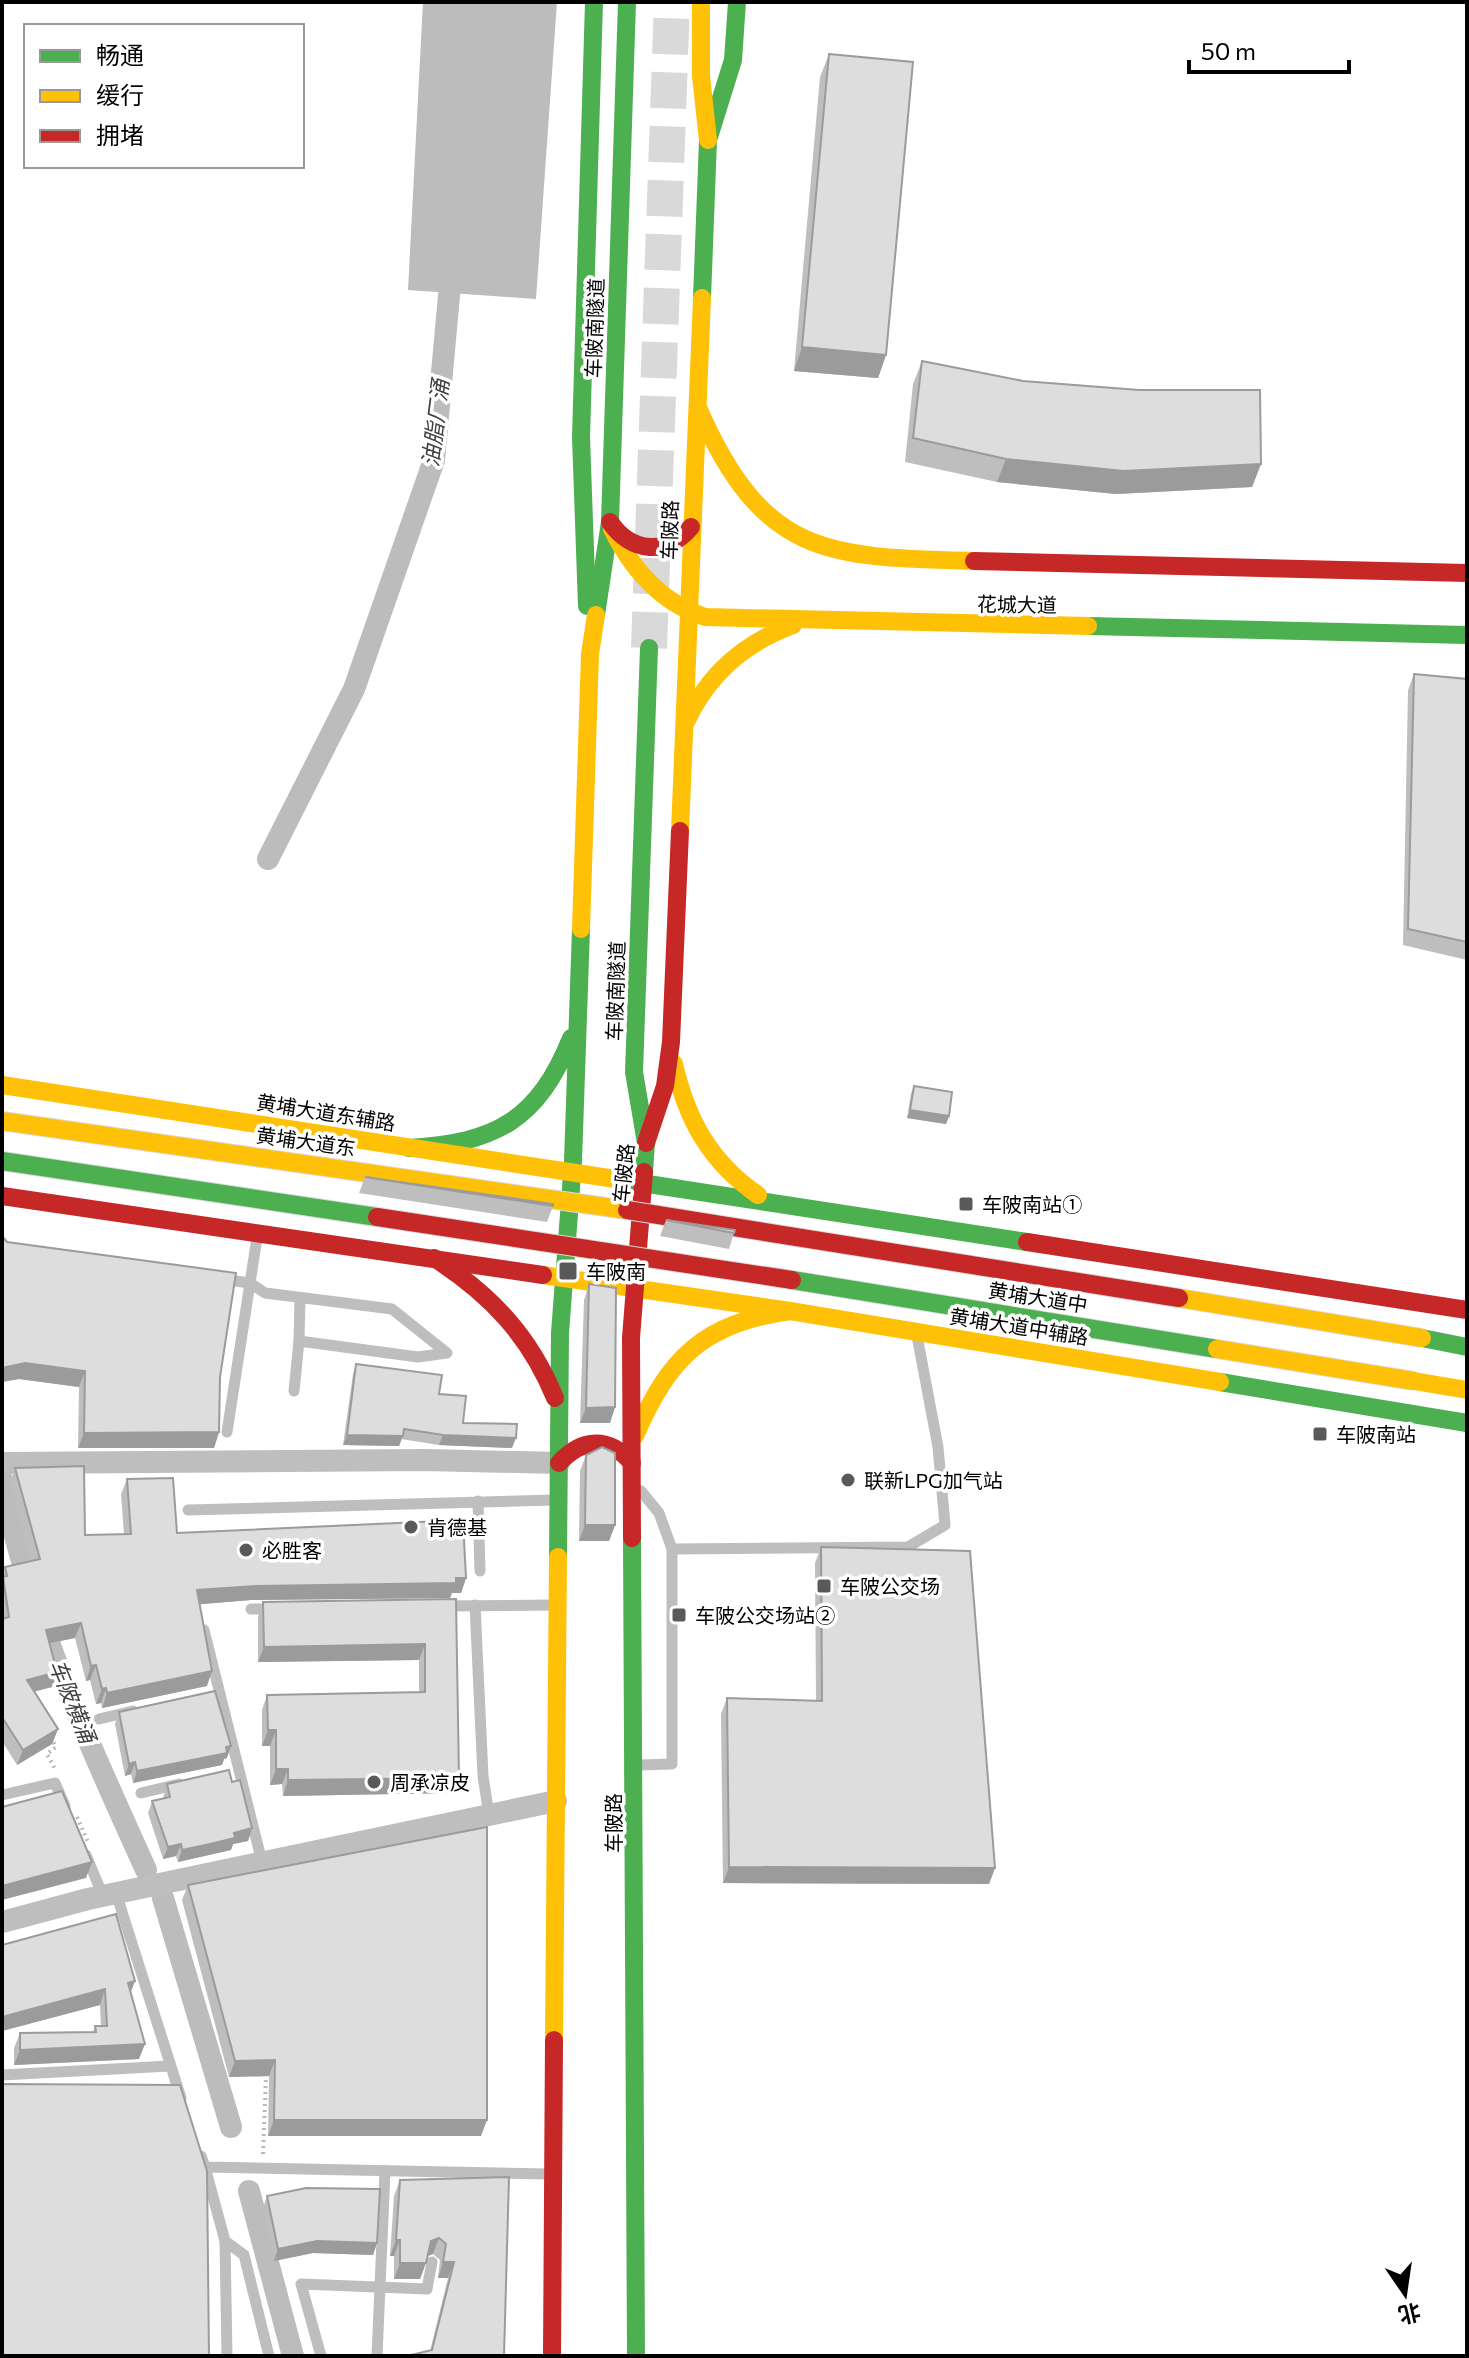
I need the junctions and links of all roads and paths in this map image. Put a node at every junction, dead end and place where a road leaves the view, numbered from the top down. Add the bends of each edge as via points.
1 (594, 2) edge
2 (627, 2) edge
3 (701, 2) edge
4 (737, 2) edge
5 (708, 140) junction
6 (697, 405) junction
7 (610, 522) junction
8 (691, 527) junction
9 (1467, 573) edge
10 (688, 612) junction
11 (803, 621) junction
12 (1467, 635) edge
13 (649, 648) tunnel mouth
14 (590, 654) junction
15 (683, 729) junction
16 (578, 1013) junction
17 (671, 1042) junction
18 (2, 1085) edge
19 (2, 1121) edge
20 (272, 1127) junction
21 (384, 1143) junction
22 (646, 1143) junction
23 (409, 1148) junction
24 (2, 1161) edge
25 (573, 1170) junction
26 (644, 1181) junction
27 (2, 1196) edge
28 (772, 1201) junction
29 (604, 1206) joint
30 (856, 1214) junction
31 (255, 1233) junction
32 (1040, 1242) junction
33 (374, 1248) junction
34 (434, 1258) junction
35 (203, 1276) edge
36 (564, 1278) junction
37 (250, 1283) junction
38 (633, 1288) junction
39 (300, 1298) junction
40 (1467, 1310) edge
41 (790, 1311) junction
42 (839, 1319) junction
43 (916, 1331) junction
44 (299, 1341) junction
45 (1467, 1347) edge
46 (1021, 1349) junction
47 (1467, 1390) edge
48 (294, 1391) dead end
49 (559, 1410) junction
50 (1467, 1423) edge
51 (227, 1432) dead end
52 (632, 1462) junction
53 (559, 1463) junction
54 (9, 1465) edge
55 (558, 1500) junction
56 (478, 1501) junction
57 (188, 1510) dead end
58 (672, 1549) junction
59 (480, 1571) dead end
60 (475, 1605) junction
61 (558, 1605) junction
62 (430, 1606) edge
63 (251, 1609) dead end
64 (281, 1609) edge
65 (201, 1620) edge
66 (219, 1692) junction
67 (204, 1695) edge
68 (144, 1709) edge
69 (99, 1719) dead end
70 (634, 1765) junction
71 (238, 1770) junction
72 (224, 1773) edge
73 (196, 1780) edge
74 (141, 1793) dead end
75 (2, 1795) edge
76 (556, 1801) junction
77 (489, 1815) junction
78 (73, 1825) edge
79 (79, 1839) edge
80 (262, 1862) junction
81 (110, 1894) junction
82 (2, 1922) edge
83 (170, 2066) junction
84 (2, 2075) edge
85 (266, 2076) edge
86 (185, 2109) edge
87 (195, 2138) edge
88 (205, 2167) junction
89 (263, 2168) junction
90 (385, 2171) junction
91 (553, 2174) junction
92 (225, 2241) junction
93 (432, 2262) edge
94 (380, 2286) junction
95 (227, 2356) edge
96 (269, 2356) edge
97 (321, 2356) edge
98 (377, 2356) edge
99 (552, 2356) edge
100 (636, 2356) edge

1 - 14 main road via 581,437
2 - 7 main road, 车陂南隧道
3 - 5 main road
4 - 5 main road, 车陂路 via 733,60
5 - 6 main road, 车陂路
6 - 8 main road, 车陂路
6 - 9 main road, 花城大道 via 724,460 774,523 796,538 835,550 892,559
7 - 8 main road via 622,538 651,549 674,543
7 - 10 main road, 花城大道 via 642,572
7 - 14 main road, 车陂南隧道
8 - 10 main road, 车陂路
10 - 11 main road, 花城大道
10 - 15 main road, 车陂路
11 - 12 main road, 花城大道
11 - 15 main road via 766,635 731,659 696,699
13 - 22 main road, 车陂南隧道 via 634,1072
14 - 16 main road
15 - 17 main road, 车陂路
16 - 23 main road via 558,1069 523,1115 470,1144
16 - 25 main road
17 - 22 main road, 车陂路 via 665,1086
17 - 28 main road via 681,1096 698,1137 725,1172
18 - 20 main road, 黄埔大道东辅路
19 - 29 main road, 黄埔大道东, bridge
20 - 21 main road, 黄埔大道东辅路
20 - 31 main road via 283,1143 287,1181 275,1210
21 - 23 main road, 黄埔大道东辅路
21 - 33 main road via 402,1162 405,1200 398,1225
22 - 26 main road, 车陂路
23 - 25 main road, 黄埔大道东辅路
24 - 47 main road, 黄埔大道中, bridge via 601,1250
25 - 26 main road, 黄埔大道东辅路
25 - 36 main road
26 - 28 main road
26 - 38 main road, 车陂路
27 - 31 main road
28 - 30 main road
29 - 45 main road, 黄埔大道中, bridge
30 - 32 main road
30 - 42 main road via 831,1232 819,1262 821,1290
31 - 33 main road
31 - 37 lane
32 - 40 main road
32 - 46 main road via 1015,1260 1001,1289 1003,1323
33 - 34 main road
34 - 36 main road
34 - 49 main road via 468,1278 511,1320 546,1375
35 - 37 lane
36 - 38 main road, 黄埔大道中辅路
36 - 49 main road
37 - 39 lane via 265,1293
37 - 51 lane
38 - 41 main road, 黄埔大道中辅路
38 - 52 main road, 车陂路
39 - 44 lane
39 - 44 lane via 392,1309 447,1353 418,1357
41 - 42 main road, 黄埔大道中辅路
41 - 52 main road via 730,1324 689,1352 657,1390
42 - 43 main road, 黄埔大道中辅路
43 - 46 main road, 黄埔大道中辅路
43 - 58 lane via 938,1447 945,1525 908,1547
44 - 48 lane
46 - 50 main road, 黄埔大道中辅路
49 - 53 main road
52 - 53 main road via 617,1446 595,1441 574,1448
52 - 58 lane
52 - 70 main road, 车陂路
53 - 54 street
53 - 55 main road
55 - 56 lane
55 - 61 main road
56 - 57 lane
56 - 59 lane
58 - 70 lane via 672,1764
60 - 61 lane
60 - 62 lane
60 - 77 lane
61 - 76 main road
63 - 64 lane
65 - 66 lane
66 - 67 lane
66 - 71 lane
68 - 69 lane
70 - 100 main road, 车陂路
71 - 72 lane
71 - 80 lane
73 - 74 lane
75 - 78 lane via 55,1783
76 - 77 street
76 - 91 main road
77 - 80 street
79 - 81 lane
80 - 81 street
81 - 82 street
81 - 83 lane
83 - 84 lane
83 - 86 lane
85 - 89 path
87 - 88 lane
88 - 89 lane
88 - 92 lane
89 - 90 lane
90 - 91 lane
90 - 94 lane
91 - 99 main road
92 - 95 lane
92 - 96 lane via 244,2255
93 - 94 lane via 427,2289
94 - 97 lane via 301,2284
94 - 98 lane

